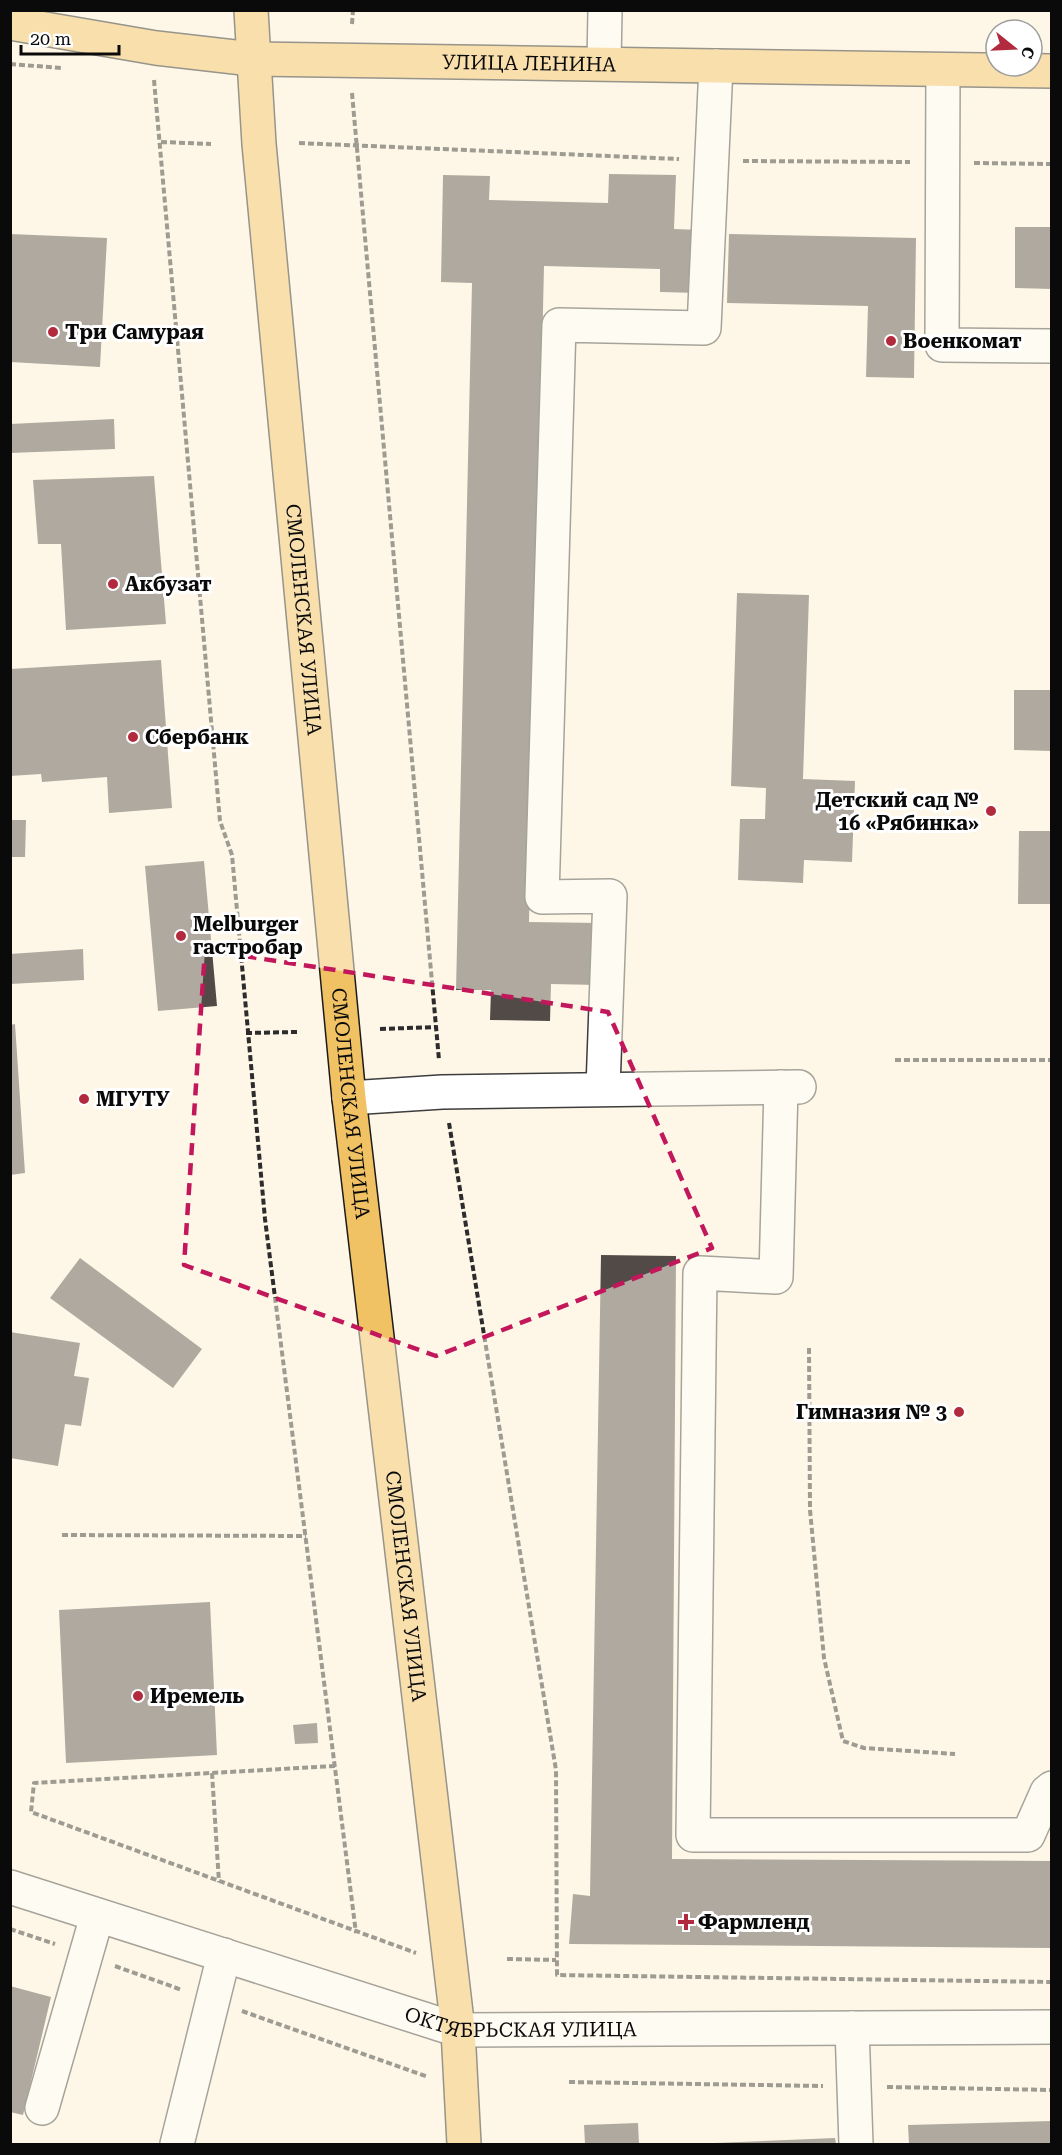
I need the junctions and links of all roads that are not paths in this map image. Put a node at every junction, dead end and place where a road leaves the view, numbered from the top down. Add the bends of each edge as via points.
1 (251, 10) edge
2 (605, 10) edge
3 (10, 23) edge
4 (252, 59) junction
5 (604, 63) junction
6 (716, 66) junction
7 (943, 70) junction
8 (1052, 70) edge
9 (1052, 346) edge
10 (603, 1088) junction
11 (349, 1098) junction
12 (1052, 1788) edge
13 (10, 1887) edge
14 (97, 1916) junction
15 (224, 1956) junction
16 (1052, 2027) edge
17 (852, 2028) junction
18 (458, 2030) junction
19 (42, 2108) dead end
20 (177, 2145) edge
21 (464, 2145) edge
22 (856, 2145) edge

1 - 4 main road, СМОЛЕНСКАЯ УЛИЦА
2 - 5 street
3 - 4 main road, УЛИЦА ЛЕНИНА via 156,48
4 - 5 main road, УЛИЦА ЛЕНИНА
4 - 11 main road, СМОЛЕНСКАЯ УЛИЦА
5 - 6 main road, УЛИЦА ЛЕНИНА
6 - 7 main road, УЛИЦА ЛЕНИНА
6 - 10 street via 704,328 559,325 542,897 610,896
7 - 8 main road, УЛИЦА ЛЕНИНА
7 - 9 street via 942,345
10 - 11 street
10 - 12 street via 790,1087 776,1277 700,1273 693,1835 1028,1835
11 - 18 main road, СМОЛЕНСКАЯ УЛИЦА
13 - 14 street, ОКТЯБРЬСКАЯ УЛИЦА
14 - 15 street, ОКТЯБРЬСКАЯ УЛИЦА
14 - 19 street
15 - 18 street, ОКТЯБРЬСКАЯ УЛИЦА
15 - 20 street
16 - 17 street, ОКТЯБРЬСКАЯ УЛИЦА
17 - 18 street, ОКТЯБРЬСКАЯ УЛИЦА
17 - 22 street
18 - 21 main road, СМОЛЕНСКАЯ УЛИЦА

